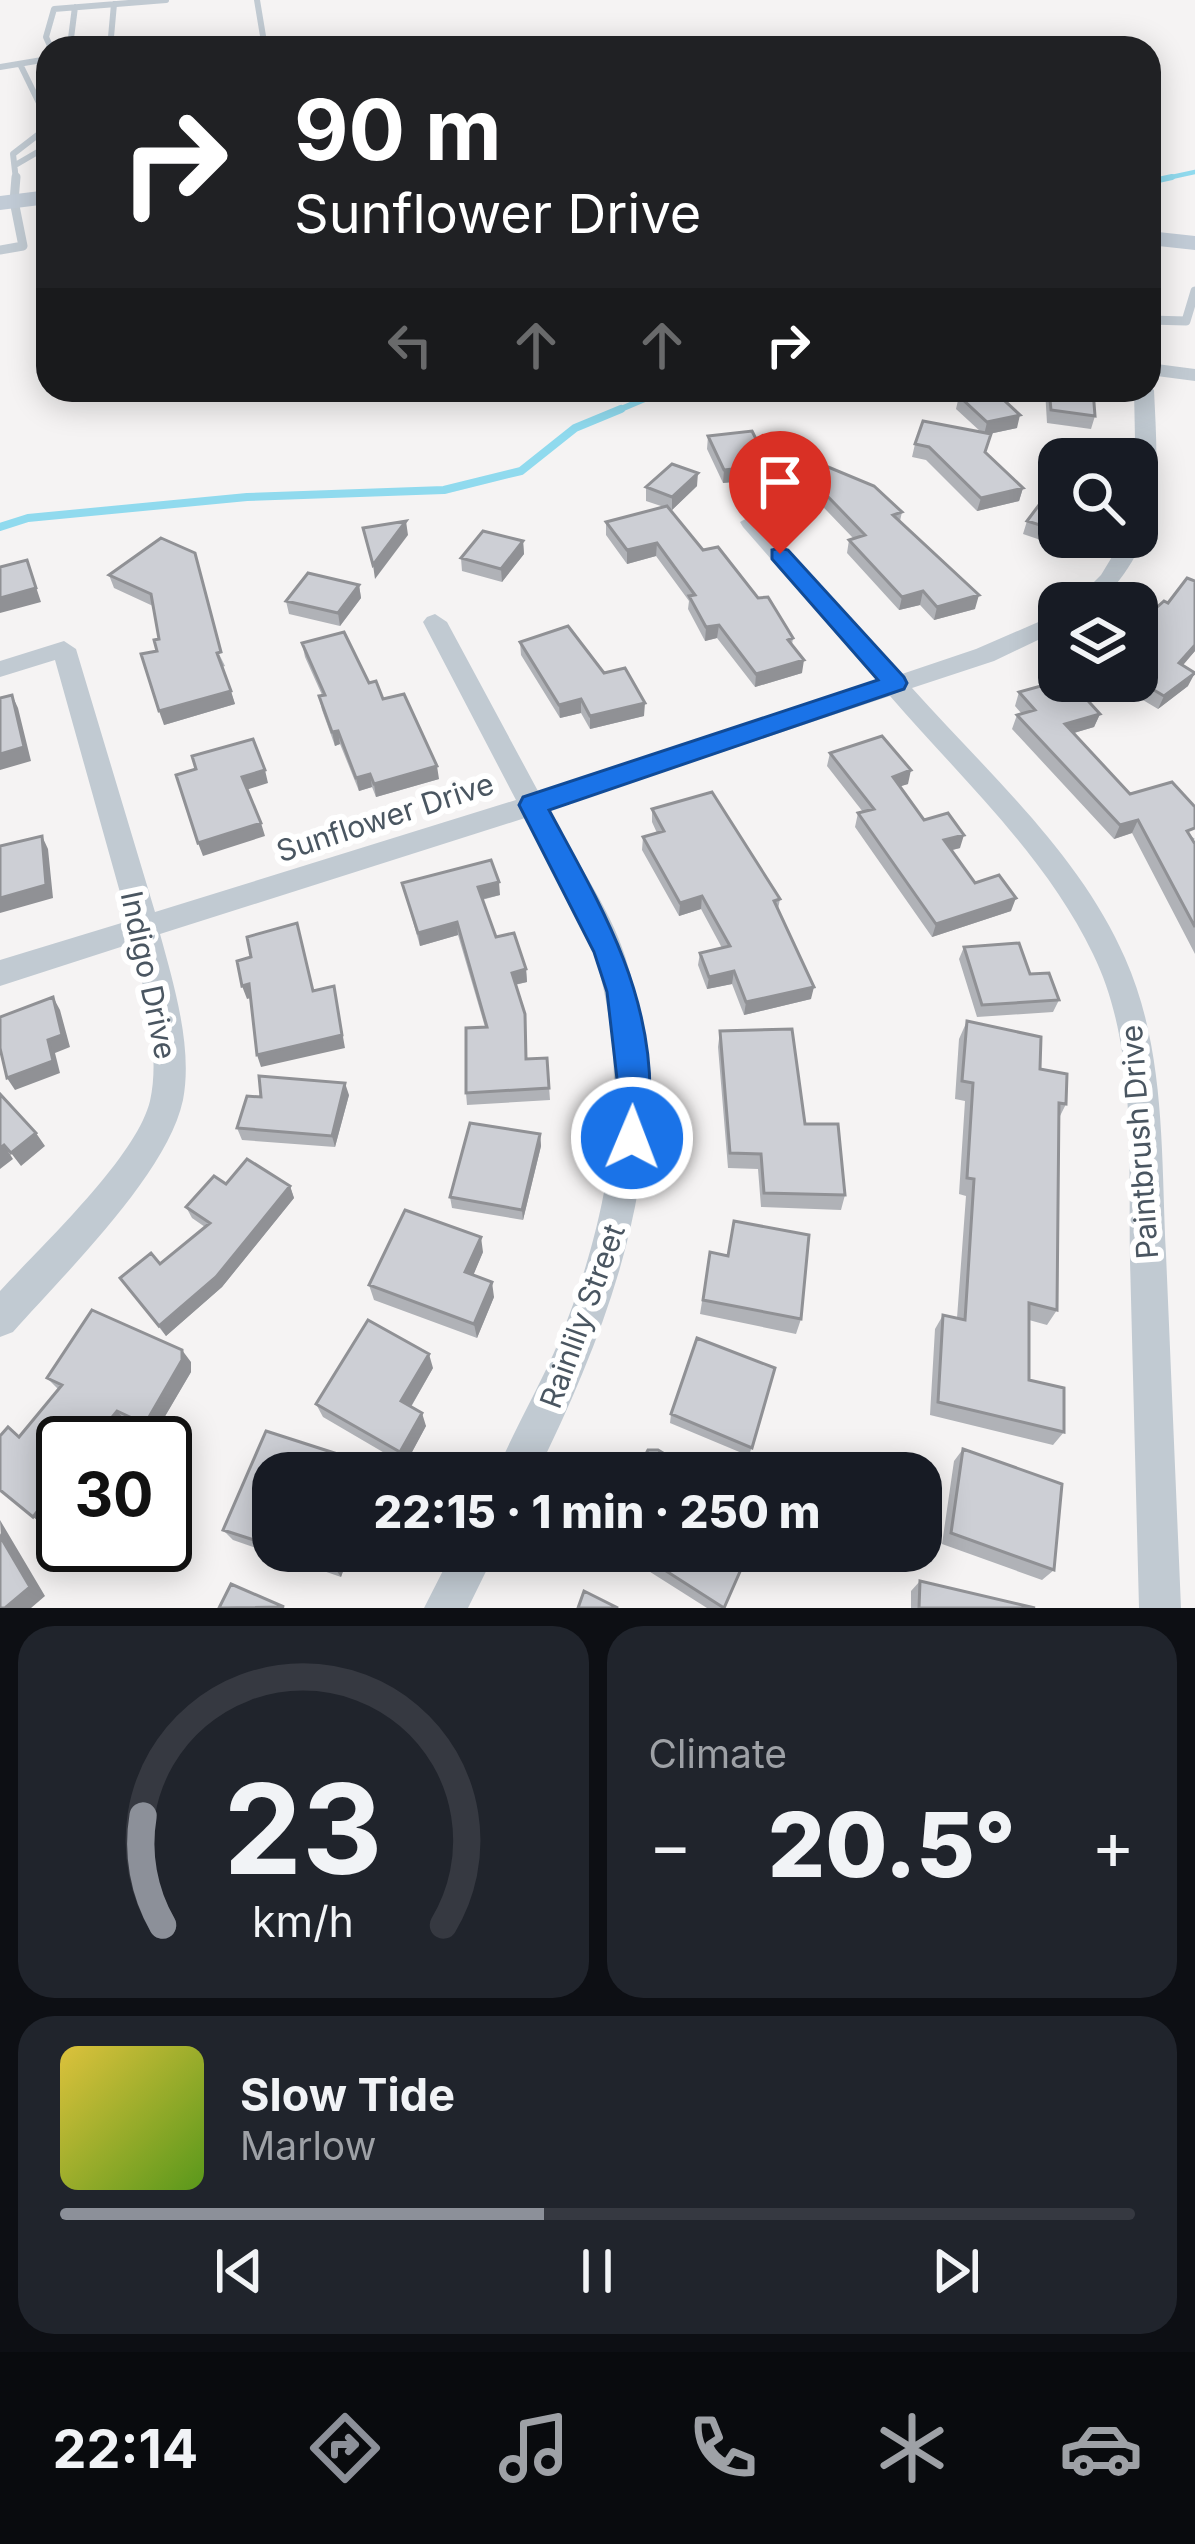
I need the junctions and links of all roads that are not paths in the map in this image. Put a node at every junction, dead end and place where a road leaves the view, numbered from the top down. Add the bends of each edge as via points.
1 (166, 0) edge
2 (256, 0) edge
3 (114, 4) junction
4 (75, 7) junction
5 (46, 36) edge
6 (70, 36) edge
7 (111, 36) edge
8 (263, 36) edge
9 (36, 61) edge
10 (20, 64) junction
11 (0, 67) edge
12 (36, 91) edge
13 (36, 136) edge
14 (36, 153) edge
15 (17, 164) junction
16 (7, 202) edge
17 (1161, 239) edge
18 (1195, 242) edge
19 (0, 250) edge
20 (1195, 291) edge
21 (1161, 320) edge
22 (1161, 371) edge
23 (1195, 375) edge
24 (1144, 402) edge
25 (1143, 438) edge
26 (751, 522) dead end
27 (1128, 558) edge
28 (1105, 582) edge
29 (435, 622) dead end
30 (1038, 631) edge
31 (0, 669) edge
32 (895, 683) junction
33 (533, 805) junction
34 (142, 930) junction
35 (0, 973) edge
36 (0, 1319) edge
37 (526, 1452) edge
38 (464, 1572) edge
39 (446, 1608) edge
40 (1160, 1608) edge

1 - 3 lane
2 - 8 lane
3 - 4 lane
3 - 7 lane
4 - 5 lane via 54,8
4 - 6 lane
9 - 10 lane
10 - 11 lane
10 - 12 lane
13 - 15 lane via 13,154
14 - 15 lane
15 - 16 lane
16 - 19 lane via 23,246
17 - 18 main road
20 - 21 lane via 1186,321
22 - 23 street
24 - 25 street
26 - 32 street, Paintbrush Drive
27 - 28 street
29 - 33 street, Rainlily Street
30 - 32 street, Sunflower Drive
31 - 34 street, Indigo Drive via 64,650
32 - 33 street, Sunflower Drive
32 - 40 street, Paintbrush Drive via 1087,913 1132,1020 1143,1112
33 - 34 street, Sunflower Drive
33 - 37 street, Rainlily Street via 622,992 634,1079 624,1203 584,1329
34 - 35 street, Sunflower Drive
34 - 36 street, Indigo Drive via 168,1044 166,1103 110,1192
38 - 39 street

